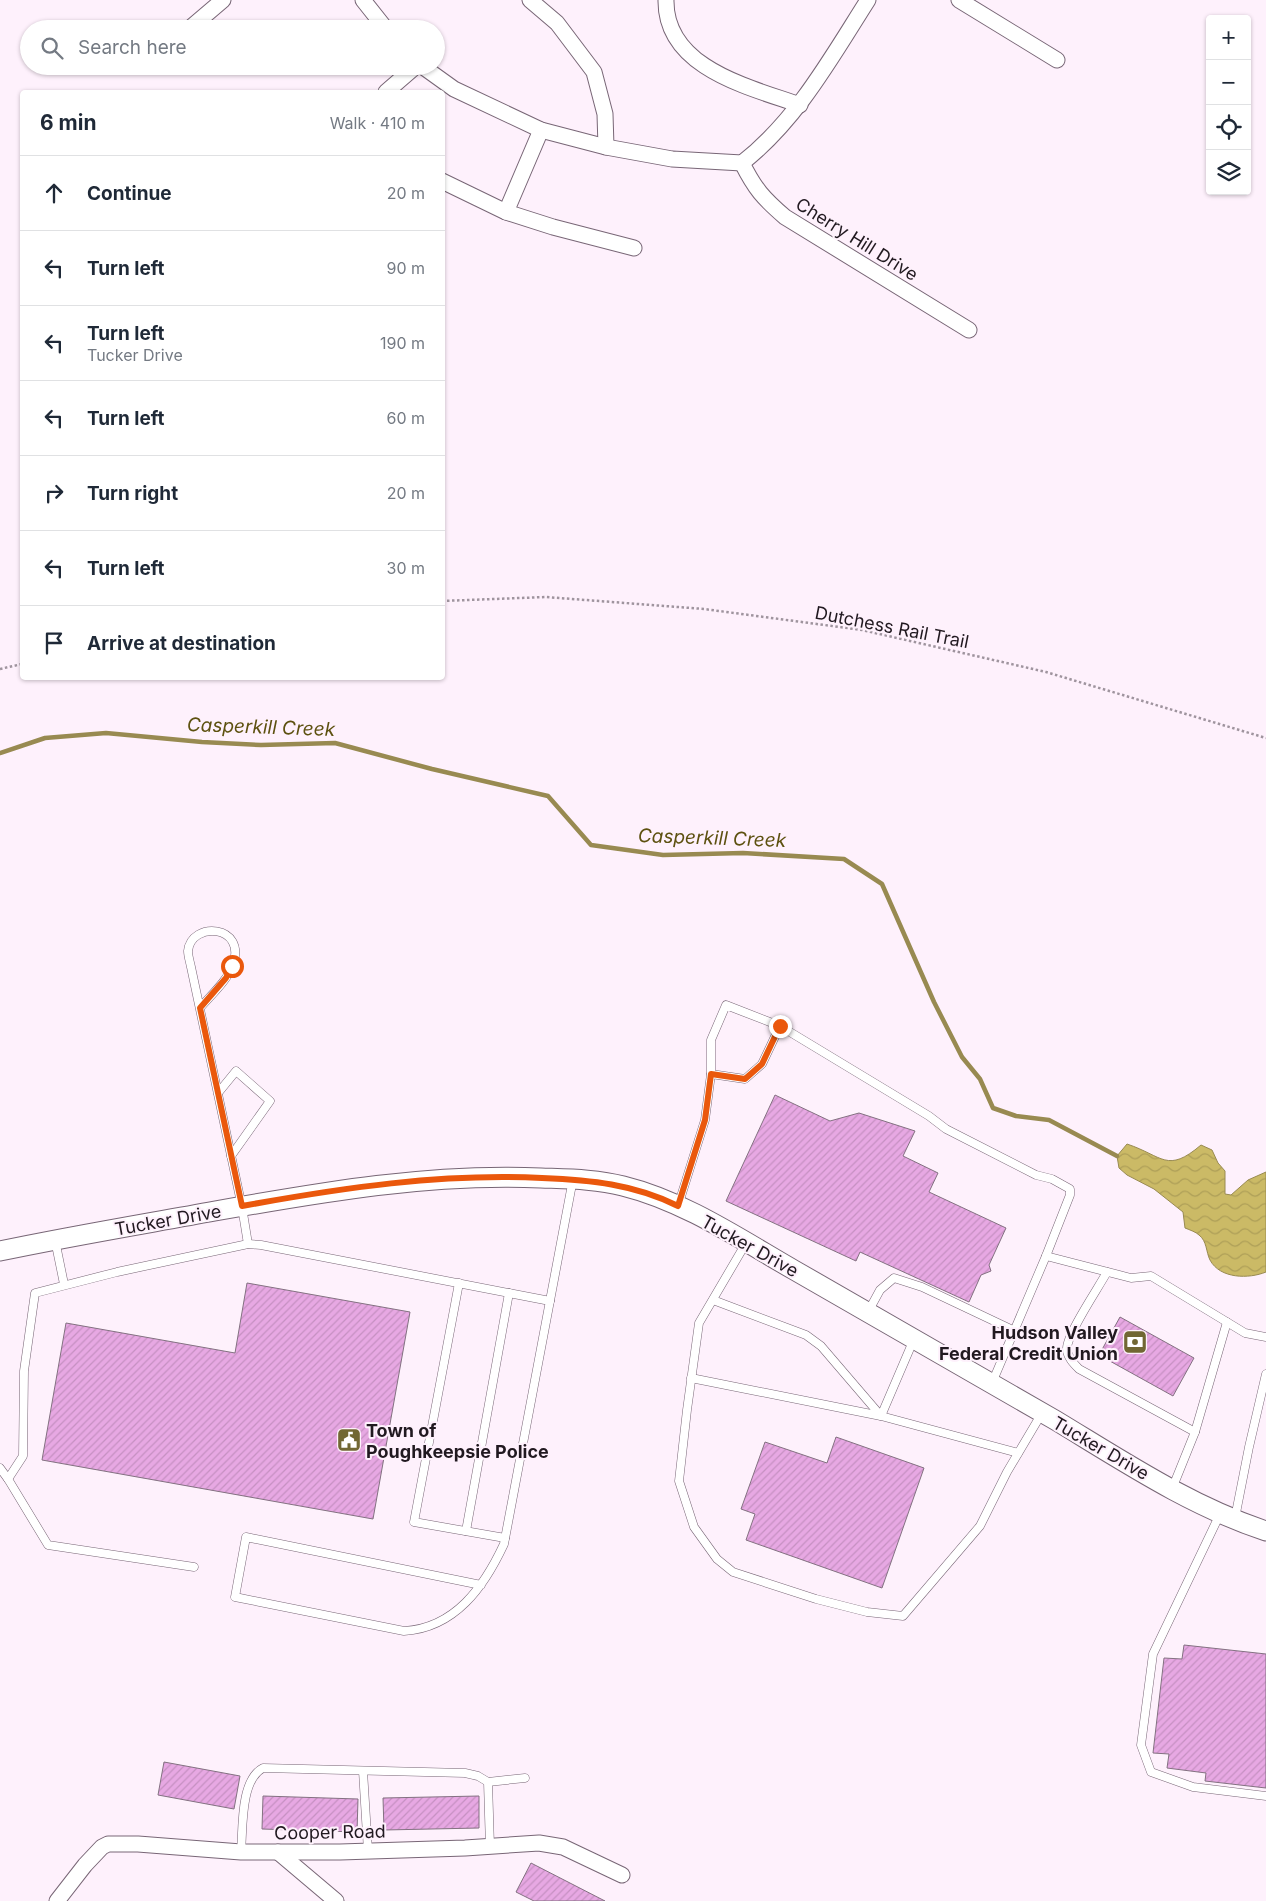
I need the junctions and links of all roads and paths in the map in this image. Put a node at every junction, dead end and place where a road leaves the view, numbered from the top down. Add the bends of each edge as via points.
1 (223, 0) edge
2 (363, 0) edge
3 (530, 0) edge
4 (666, 0) edge
5 (868, 0) edge
6 (959, 0) edge
7 (200, 20) edge
8 (379, 20) edge
9 (1057, 60) dead end
10 (406, 75) edge
11 (435, 75) edge
12 (388, 90) edge
13 (800, 105) junction
14 (541, 130) junction
15 (606, 147) junction
16 (742, 163) junction
17 (445, 182) edge
18 (506, 212) junction
19 (634, 248) dead end
20 (969, 330) dead end
21 (445, 601) edge
22 (20, 664) edge
23 (0, 669) edge
24 (1266, 738) edge
25 (200, 1008) junction
26 (780, 1026) junction
27 (711, 1074) junction
28 (218, 1093) junction
29 (231, 1156) junction
30 (573, 1179) junction
31 (242, 1206) junction
32 (678, 1206) junction
33 (55, 1240) junction
34 (746, 1243) junction
35 (248, 1244) junction
36 (0, 1251) edge
37 (1046, 1256) junction
38 (1107, 1272) junction
39 (459, 1283) junction
40 (64, 1284) junction
41 (509, 1293) junction
42 (713, 1300) junction
43 (550, 1301) junction
44 (868, 1312) junction
45 (1227, 1322) junction
46 (1014, 1331) junction
47 (1266, 1337) edge
48 (914, 1339) junction
49 (1266, 1374) edge
50 (691, 1378) junction
51 (992, 1383) junction
52 (1042, 1413) junction
53 (881, 1416) junction
54 (1195, 1432) junction
55 (1018, 1454) junction
56 (0, 1468) edge
57 (8, 1479) junction
58 (1172, 1489) junction
59 (1228, 1517) junction
60 (466, 1531) junction
61 (1266, 1531) edge
62 (505, 1538) junction
63 (194, 1567) dead end
64 (481, 1584) junction
65 (364, 1770) junction
66 (526, 1778) dead end
67 (488, 1782) junction
68 (1266, 1796) edge
69 (490, 1846) junction
70 (368, 1851) junction
71 (241, 1852) junction
72 (278, 1852) junction
73 (622, 1875) dead end
74 (57, 1901) edge
75 (336, 1901) edge

1 - 7 street
2 - 8 street
3 - 15 street via 557,23 594,72 605,114
4 - 13 street via 668,19 675,36 697,60 724,78
5 - 13 street
6 - 9 street
10 - 12 street
11 - 14 street via 454,89
13 - 16 street via 763,147
14 - 15 street
14 - 18 street
15 - 16 street via 672,159
16 - 20 street, Cherry Hill Drive via 753,185 785,217
17 - 18 street
18 - 19 street
21 - 24 path, Dutchess Rail Trail via 546,597 704,609 862,630 1046,672
22 - 23 path
25 - 25 lane via 188,951 202,933 217,931 234,941 236,950 226,978
25 - 28 lane
26 - 27 lane via 762,1064 745,1079
26 - 27 lane via 726,1005 711,1040
26 - 37 lane via 946,1129 1070,1189
27 - 32 lane via 705,1120
28 - 29 lane
28 - 29 lane via 236,1071 270,1101
29 - 31 lane
30 - 31 street, Tucker Drive via 505,1176 433,1179
30 - 32 street, Tucker Drive via 621,1185
30 - 43 lane
31 - 33 street, Tucker Drive
31 - 35 lane
32 - 34 street, Tucker Drive
33 - 36 street, Tucker Drive
33 - 40 lane
34 - 42 lane
34 - 44 street, Tucker Drive
35 - 39 lane
35 - 40 lane
37 - 38 lane
37 - 46 lane
38 - 45 lane via 1131,1278 1151,1276
38 - 54 lane via 1071,1335 1067,1349 1070,1359 1079,1370
39 - 41 lane
39 - 60 lane via 414,1522
40 - 57 lane via 35,1293 24,1371 24,1456
41 - 43 lane
41 - 60 lane
42 - 50 lane via 700,1323
42 - 53 lane via 806,1336 821,1346
43 - 62 lane
44 - 46 lane via 880,1290 894,1278 922,1287
44 - 48 street, Tucker Drive
45 - 47 lane via 1245,1333
45 - 54 lane
46 - 51 lane
48 - 51 street, Tucker Drive
48 - 53 lane
49 - 59 lane
50 - 53 lane
50 - 55 lane via 679,1480 694,1527 717,1559 733,1572 867,1612 903,1616 980,1526
51 - 52 street, Tucker Drive
52 - 55 lane
52 - 58 street, Tucker Drive
53 - 55 lane
54 - 58 lane
56 - 57 lane
57 - 63 lane via 48,1545
58 - 59 street, Tucker Drive
59 - 61 street, Tucker Drive
59 - 68 lane via 1154,1654 1141,1745 1151,1772 1194,1787
60 - 62 lane
62 - 64 lane via 497,1559
64 - 64 lane via 445,1619 410,1630 234,1597 246,1537
65 - 67 lane via 464,1773
65 - 70 lane
65 - 71 lane via 263,1768 258,1771 247,1789
66 - 67 lane
67 - 69 lane
69 - 70 street, Cooper Road
69 - 73 street, Cooper Road via 540,1843 563,1847
70 - 72 street, Cooper Road
71 - 72 street, Cooper Road
71 - 74 street, Cooper Road via 108,1844 85,1865
72 - 75 street

